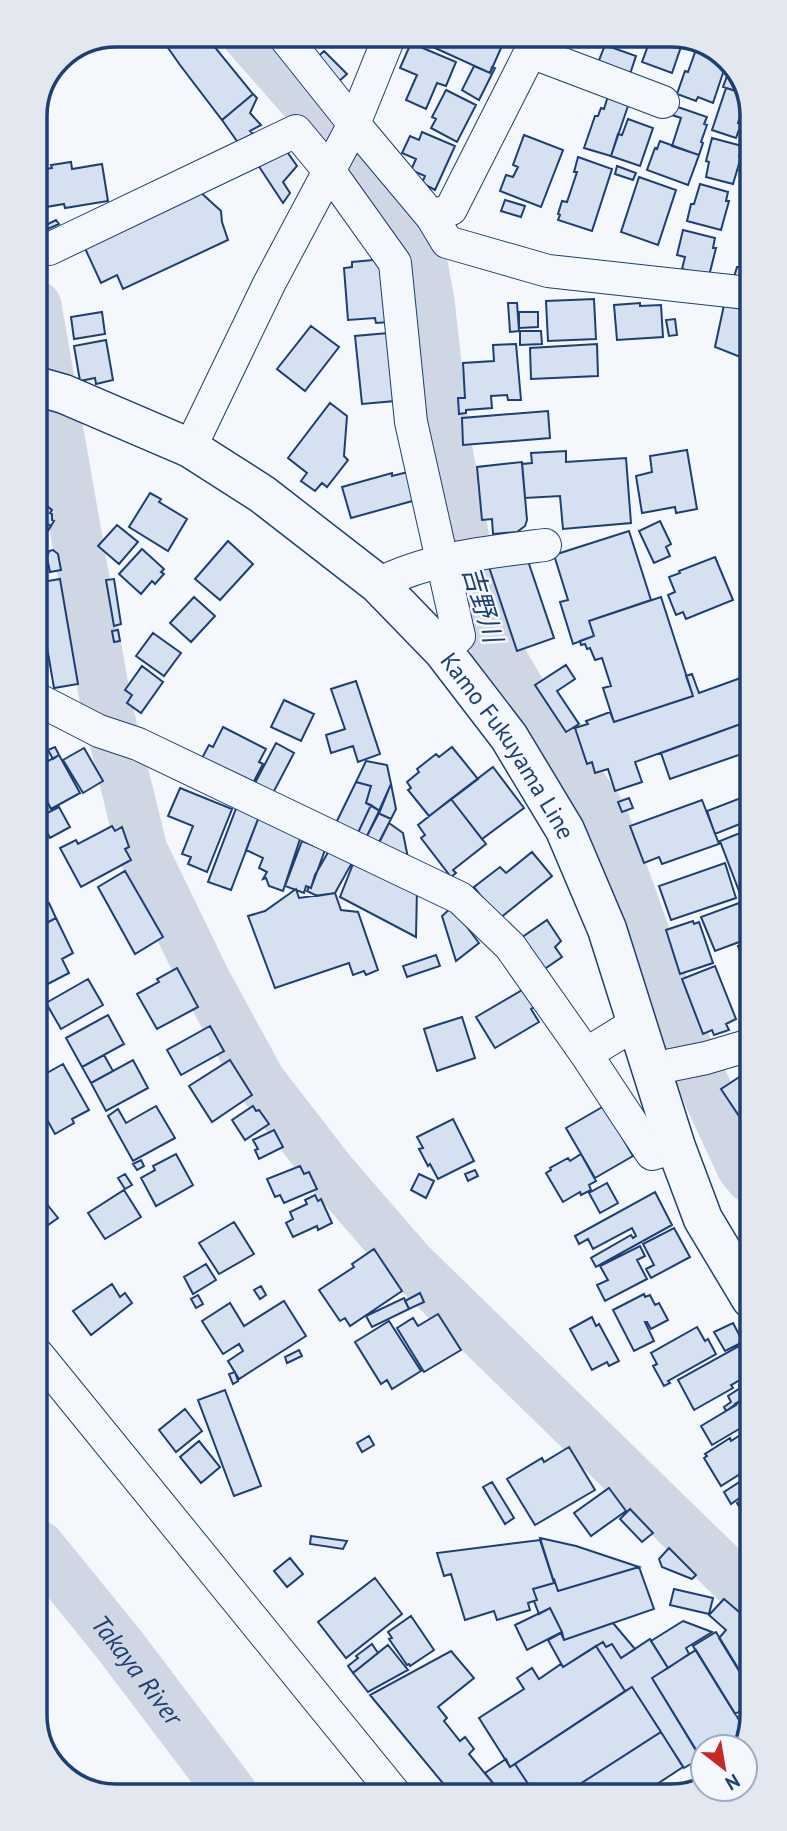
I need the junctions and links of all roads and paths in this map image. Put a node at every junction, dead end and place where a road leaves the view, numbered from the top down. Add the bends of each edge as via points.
1 (293, 47) edge
2 (385, 47) edge
3 (533, 47) edge
4 (542, 47) edge
5 (663, 102) dead end
6 (354, 124) junction
7 (330, 172) junction
8 (432, 216) junction
9 (47, 247) edge
10 (740, 292) edge
11 (50, 390) edge
12 (190, 448) junction
13 (545, 545) dead end
14 (461, 557) junction
15 (378, 584) junction
16 (443, 651) junction
17 (47, 704) edge
18 (638, 1022) junction
19 (740, 1048) edge
20 (586, 1054) junction
21 (663, 1066) junction
22 (676, 1147) junction
23 (740, 1280) edge
24 (47, 1366) edge
25 (387, 1784) edge

1 - 6 street
2 - 6 street
3 - 8 street via 451,209
4 - 5 street
6 - 7 street
6 - 8 street
7 - 9 street via 296,131
7 - 12 street
7 - 14 street via 395,262 411,422
8 - 10 street via 446,242 548,271
11 - 12 main road, Kamo Fukuyama Line
12 - 15 main road, Kamo Fukuyama Line via 262,494
13 - 14 street
14 - 15 street via 401,572
14 - 16 street via 459,636
15 - 16 main road, Kamo Fukuyama Line
16 - 18 main road, Kamo Fukuyama Line via 509,737 565,830 607,929
17 - 20 street via 460,898 510,946
18 - 20 street
18 - 21 main road, Kamo Fukuyama Line
19 - 21 street
20 - 22 street via 652,1154
21 - 22 main road, Kamo Fukuyama Line
22 - 23 main road, Kamo Fukuyama Line via 702,1219
24 - 25 street

